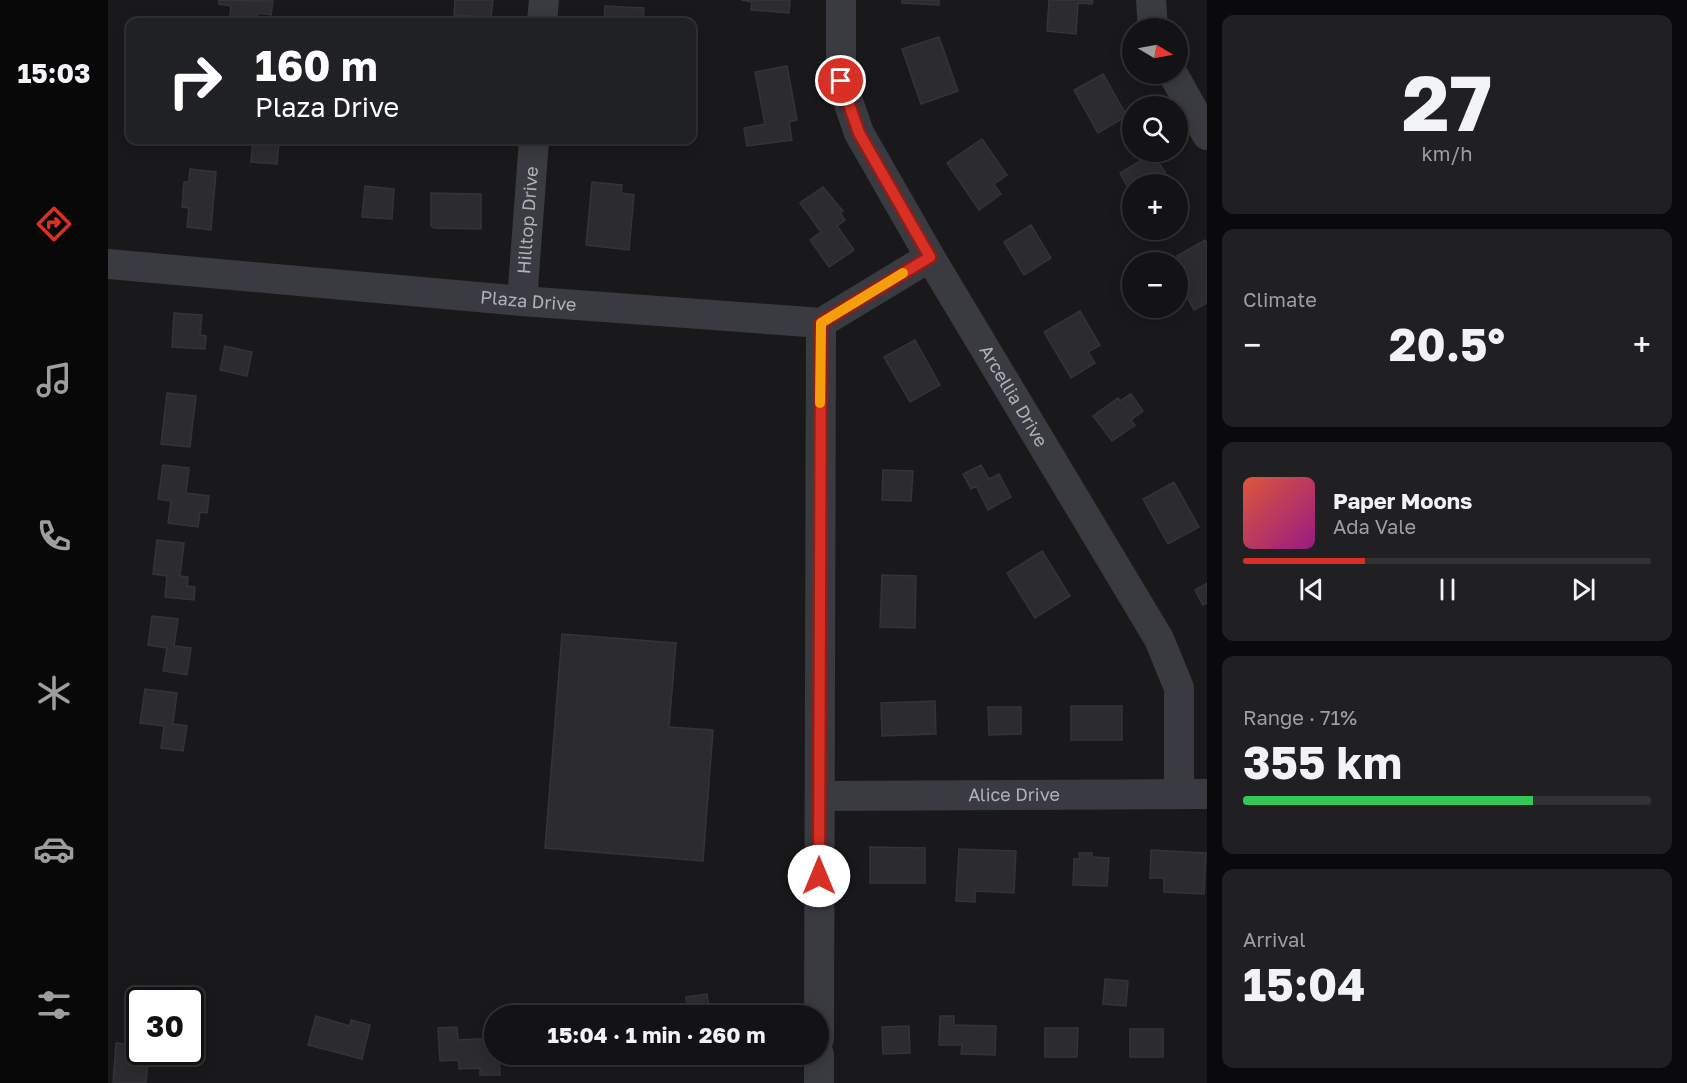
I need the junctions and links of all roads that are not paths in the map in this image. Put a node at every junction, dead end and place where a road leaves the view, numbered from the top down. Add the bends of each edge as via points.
1 (544, 0) edge
2 (842, 0) edge
3 (1151, 0) edge
4 (542, 18) edge
5 (1152, 18) edge
6 (1179, 84) edge
7 (1207, 135) edge
8 (534, 144) edge
9 (930, 257) junction
10 (108, 264) edge
11 (522, 301) junction
12 (821, 323) junction
13 (1193, 794) edge
14 (820, 796) junction
15 (819, 1005) edge
16 (819, 1065) edge
17 (819, 1083) edge

1 - 4 street
2 - 9 street, Arcellia Drive via 841,81 859,133
3 - 5 street
6 - 7 street
8 - 11 street, Hilltop Drive
9 - 12 street
9 - 13 street, Arcellia Drive via 1159,639 1179,688
10 - 11 street, Plaza Drive
11 - 12 street, Plaza Drive
12 - 14 street
13 - 14 street, Alice Drive
14 - 15 street
16 - 17 street

